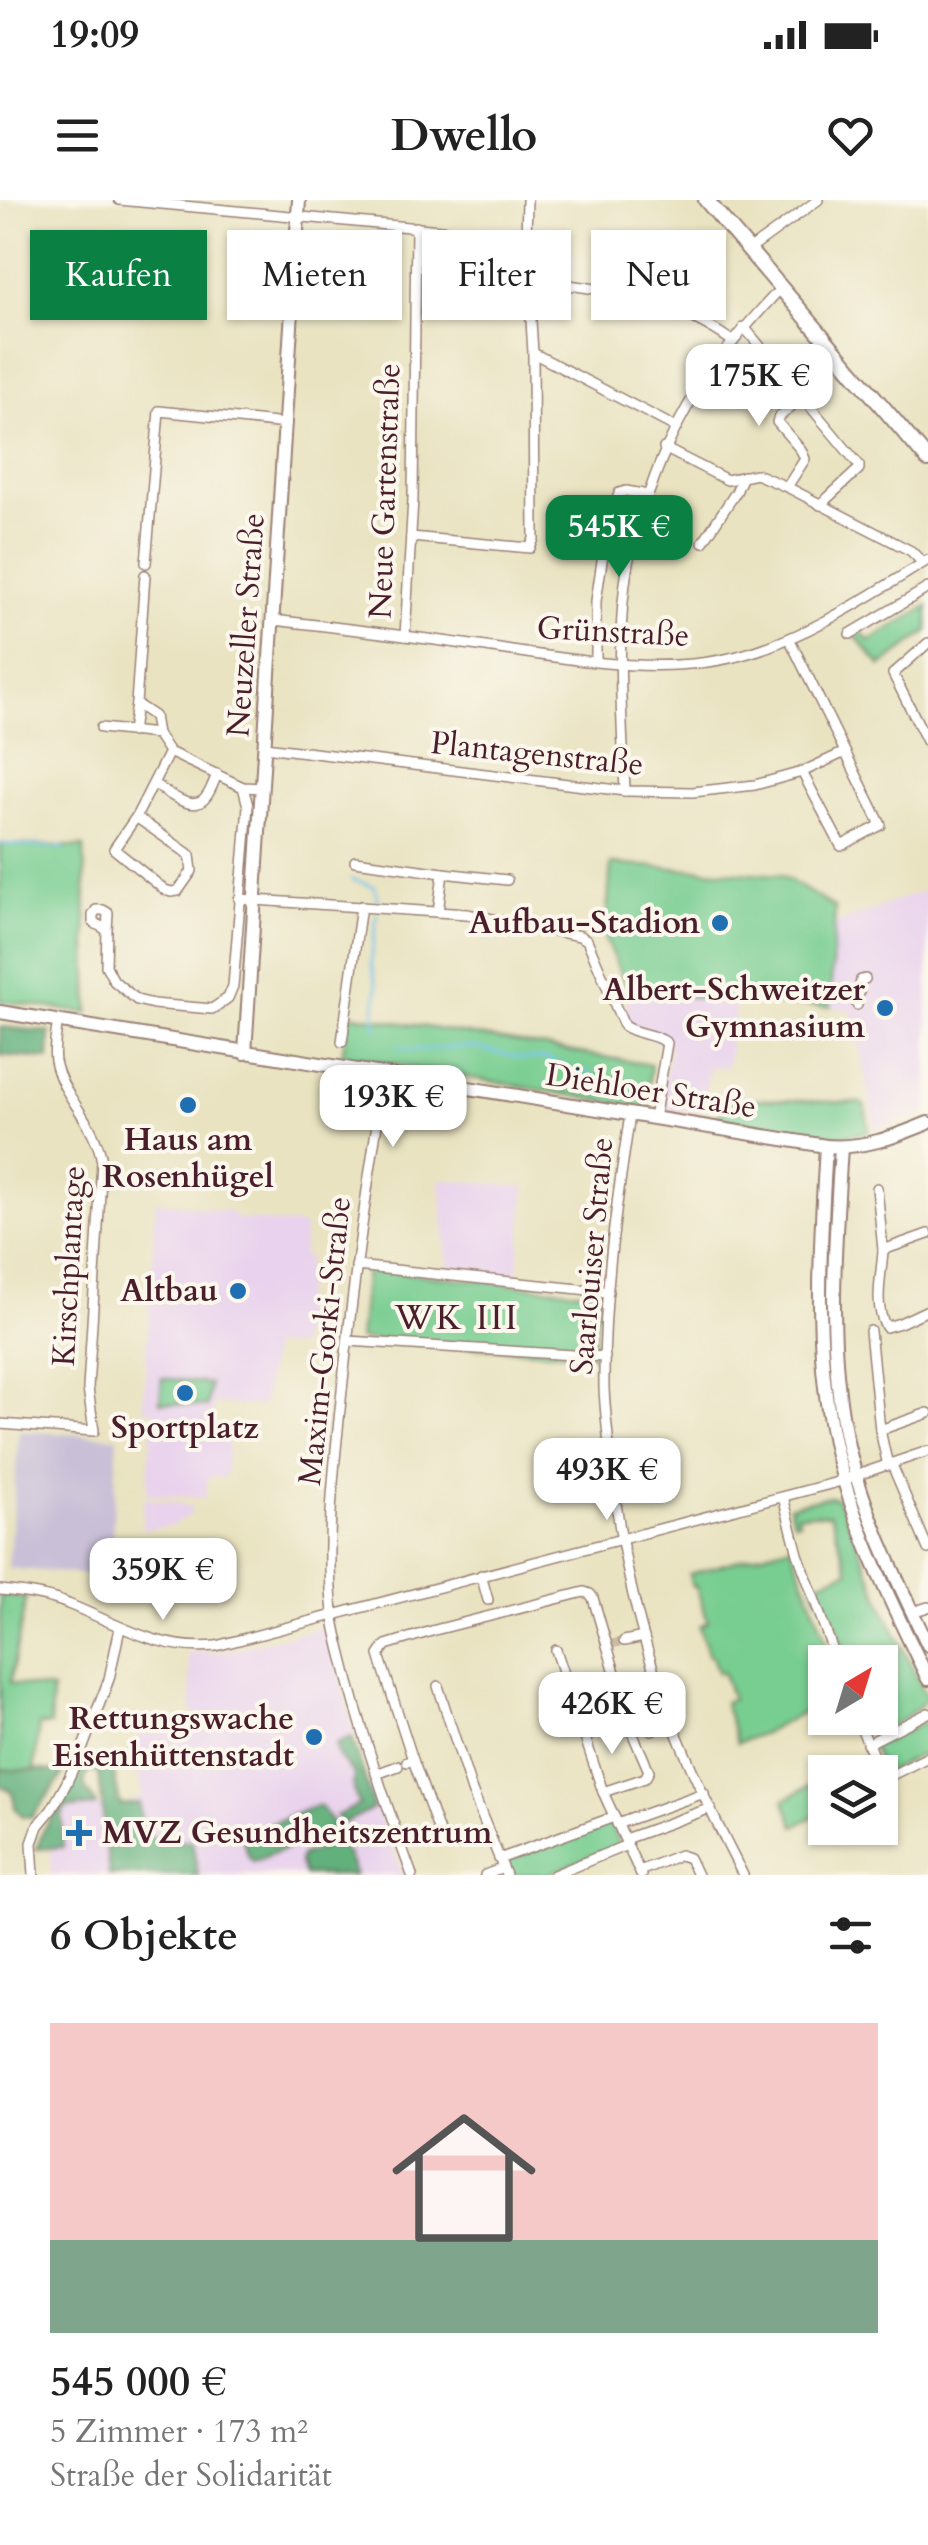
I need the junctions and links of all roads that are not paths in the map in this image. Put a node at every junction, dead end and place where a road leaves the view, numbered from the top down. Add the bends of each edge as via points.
1 (119, 200) edge
2 (299, 200) edge
3 (526, 200) edge
4 (706, 200) edge
5 (818, 200) edge
6 (298, 216) junction
7 (416, 227) junction
8 (446, 230) edge
9 (526, 230) edge
10 (749, 250) junction
11 (571, 285) edge
12 (782, 288) junction
13 (531, 320) edge
14 (744, 327) junction
15 (732, 341) junction
16 (533, 353) junction
17 (802, 398) junction
18 (286, 424) junction
19 (675, 427) junction
20 (664, 448) junction
21 (928, 460) edge
22 (743, 476) junction
23 (787, 487) junction
24 (648, 495) junction
25 (820, 505) junction
26 (411, 537) junction
27 (702, 542) dead end
28 (925, 561) edge
29 (146, 563) dead end
30 (145, 576) dead end
31 (883, 587) junction
32 (928, 588) edge
33 (895, 608) junction
34 (274, 620) junction
35 (850, 634) dead end
36 (405, 636) junction
37 (790, 640) junction
38 (928, 643) edge
39 (596, 661) junction
40 (621, 663) junction
41 (136, 704) junction
42 (101, 728) dead end
43 (132, 732) junction
44 (157, 734) junction
45 (928, 744) edge
46 (266, 748) junction
47 (169, 752) junction
48 (845, 752) junction
49 (802, 772) junction
50 (217, 774) junction
51 (154, 784) junction
52 (242, 787) junction
53 (263, 788) junction
54 (625, 791) junction
55 (136, 817) junction
56 (355, 861) dead end
57 (443, 873) junction
58 (507, 880) dead end
59 (240, 898) junction
60 (255, 900) junction
61 (361, 906) junction
62 (438, 912) junction
63 (108, 930) dead end
64 (865, 979) dead end
65 (857, 1005) dead end
66 (0, 1012) edge
67 (58, 1020) junction
68 (342, 1042) dead end
69 (245, 1052) junction
70 (385, 1075) junction
71 (630, 1116) junction
72 (654, 1119) junction
73 (928, 1124) edge
74 (834, 1147) junction
75 (877, 1188) dead end
76 (928, 1234) edge
77 (882, 1250) junction
78 (356, 1266) junction
79 (608, 1292) junction
80 (928, 1310) edge
81 (870, 1330) dead end
82 (348, 1341) junction
83 (605, 1357) junction
84 (928, 1412) edge
85 (0, 1424) edge
86 (880, 1430) junction
87 (928, 1451) edge
88 (890, 1465) junction
89 (850, 1478) junction
90 (783, 1497) junction
91 (620, 1539) junction
92 (928, 1549) edge
93 (481, 1575) junction
94 (0, 1590) edge
95 (488, 1600) dead end
96 (928, 1607) edge
97 (912, 1612) junction
98 (333, 1615) junction
99 (120, 1628) junction
100 (644, 1637) junction
101 (624, 1642) tunnel mouth
102 (831, 1645) edge
103 (928, 1645) edge
104 (556, 1650) dead end
105 (928, 1679) edge
106 (438, 1686) dead end
107 (928, 1713) edge
108 (672, 1722) junction
109 (652, 1730) dead end
110 (863, 1735) edge
111 (866, 1744) junction
112 (871, 1755) edge
113 (928, 1757) edge
114 (406, 1763) junction
115 (898, 1772) edge
116 (376, 1774) junction
117 (603, 1792) junction
118 (704, 1793) junction
119 (711, 1808) junction
120 (616, 1820) junction
121 (488, 1834) junction
122 (626, 1842) junction
123 (503, 1867) edge
124 (640, 1873) edge
125 (34, 1875) edge
126 (412, 1875) edge
127 (485, 1875) edge
128 (554, 1875) edge
129 (697, 1875) edge
130 (743, 1875) edge

1 - 6 street
2 - 6 street, Neuzeller Straße
3 - 9 street
4 - 10 main road
5 - 10 street
6 - 7 street
6 - 18 street, Neuzeller Straße
7 - 8 street
7 - 26 street, Neue Gartenstraße
10 - 12 main road
11 - 15 street via 662,304
12 - 14 street
12 - 21 main road
13 - 16 street
14 - 15 street
14 - 17 street
15 - 19 street
16 - 19 street
16 - 26 street via 530,548
17 - 23 street via 777,422 805,459
17 - 25 street via 860,468
18 - 29 street via 159,411
18 - 34 street, Neuzeller Straße
19 - 20 street
20 - 22 street via 728,480
20 - 24 street
22 - 23 street via 756,474
22 - 27 street
23 - 25 street
24 - 39 street via 618,493 596,601
24 - 40 street via 628,562
25 - 28 street
26 - 36 street, Neue Gartenstraße
28 - 31 street, Grünstraße
30 - 41 street
31 - 33 street
31 - 37 street, Grünstraße
32 - 33 street
33 - 35 street
34 - 36 street, Grünstraße
34 - 46 street, Neuzeller Straße
36 - 39 street, Grünstraße
37 - 40 street, Grünstraße via 722,660
37 - 48 street
38 - 45 street via 893,674
39 - 40 street, Grünstraße
40 - 54 street
41 - 43 street
41 - 44 street via 154,716
42 - 43 street
43 - 44 street
44 - 47 street
46 - 53 street, Neuzeller Straße
46 - 54 street, Plantagenstraße
47 - 50 street
47 - 51 street
48 - 49 street, Plantagenstraße
48 - 49 street via 881,825 840,846
49 - 54 street, Plantagenstraße via 693,792
50 - 51 street via 198,804
50 - 52 street
51 - 55 street
52 - 53 street
52 - 59 street via 248,806
53 - 60 street, Neuzeller Straße
55 - 55 street via 114,849 166,890 178,891 192,870 190,855
56 - 57 street
57 - 58 street
57 - 62 street
59 - 60 street
59 - 63 street via 233,986 212,1008 153,1004 126,992 106,966
60 - 61 street
60 - 69 street, Neuzeller Straße
61 - 62 street
61 - 68 street
62 - 72 street via 587,940 624,1026 666,1043
64 - 65 street
66 - 67 street, Diehloer Straße
67 - 69 street, Diehloer Straße
67 - 85 street, Kirschplantage via 56,1064 102,1162 88,1388 94,1431
69 - 70 street, Diehloer Straße
70 - 71 street, Diehloer Straße
70 - 78 street, Maxim-Gorki-Straße
71 - 72 street, Diehloer Straße
71 - 79 street, Saarlouiser Straße
72 - 74 street, Diehloer Straße
73 - 74 street, Diehloer Straße via 886,1140
74 - 89 street via 835,1332
75 - 77 street
76 - 77 street
77 - 80 street via 886,1327
78 - 79 street
78 - 82 street, Maxim-Gorki-Straße
79 - 83 street, Saarlouiser Straße
81 - 86 street
82 - 83 street
82 - 98 street, Maxim-Gorki-Straße via 333,1500
83 - 91 street, Saarlouiser Straße
84 - 86 street
86 - 88 street
87 - 88 street
88 - 89 street
88 - 92 street
89 - 90 street
89 - 97 street
89 - 105 street via 897,1615
90 - 91 street
90 - 102 street
91 - 93 street
91 - 100 street, Saarlouiser Straße
93 - 95 street
93 - 98 street
94 - 99 street via 56,1599
96 - 97 street
97 - 103 street
98 - 99 street via 205,1647
98 - 116 street, Maxim-Gorki-Straße
99 - 125 street via 83,1747 32,1843
100 - 101 street
100 - 108 street, Saarlouiser Straße
104 - 117 street
106 - 121 street
107 - 111 street
108 - 109 street
108 - 118 street, Saarlouiser Straße
110 - 111 street
111 - 112 street
113 - 115 street
114 - 116 street
114 - 117 street via 382,1649 492,1614 590,1594 649,1774
114 - 121 street via 443,1843
116 - 126 street, Maxim-Gorki-Straße
117 - 120 street
118 - 119 street, Saarlouiser Straße
118 - 120 street
119 - 122 street
119 - 130 street, Saarlouiser Straße
120 - 122 street
120 - 123 street
121 - 123 street
122 - 124 street
122 - 128 street
123 - 127 street
124 - 129 street via 680,1855

